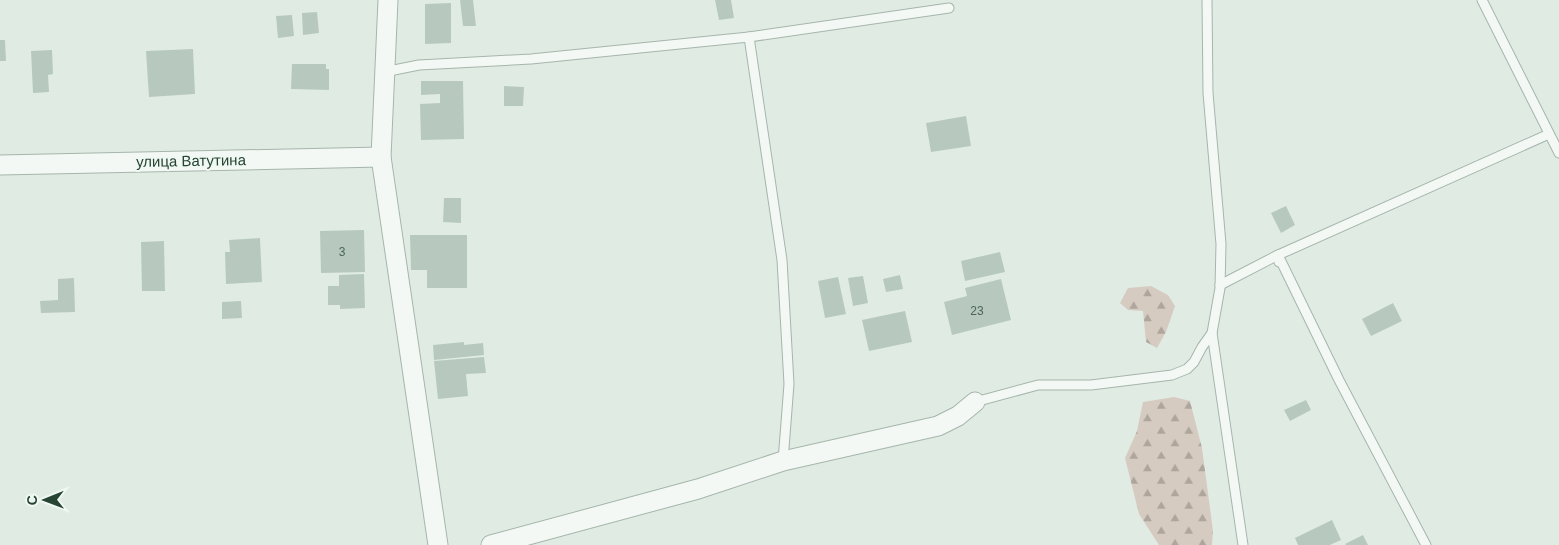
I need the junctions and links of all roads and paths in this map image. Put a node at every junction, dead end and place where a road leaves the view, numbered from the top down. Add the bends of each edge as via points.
1 (388, 0) edge
2 (1207, 0) edge
3 (1482, 0) edge
4 (949, 8) dead end
5 (749, 37) junction
6 (384, 72) junction
7 (1549, 134) junction
8 (1559, 153) edge
9 (381, 157) junction
10 (0, 164) edge
11 (1278, 259) junction
12 (1220, 285) junction
13 (1212, 333) junction
14 (975, 402) joint
15 (783, 461) junction
16 (438, 545) edge
17 (491, 545) edge
18 (1242, 545) edge
19 (1426, 545) edge

1 - 6 street
2 - 12 lane via 1208,93 1221,244
3 - 7 lane
4 - 5 lane
5 - 6 lane via 531,59 419,65
5 - 15 lane via 782,260 789,384
6 - 9 street
7 - 8 lane
7 - 11 lane
9 - 10 street, улица Ватутина
9 - 16 street
11 - 12 lane
11 - 19 lane
12 - 13 lane
13 - 14 lane via 1194,362 1172,375 1091,385 1038,385
13 - 18 lane
14 - 15 street via 938,426
15 - 17 street via 698,489

